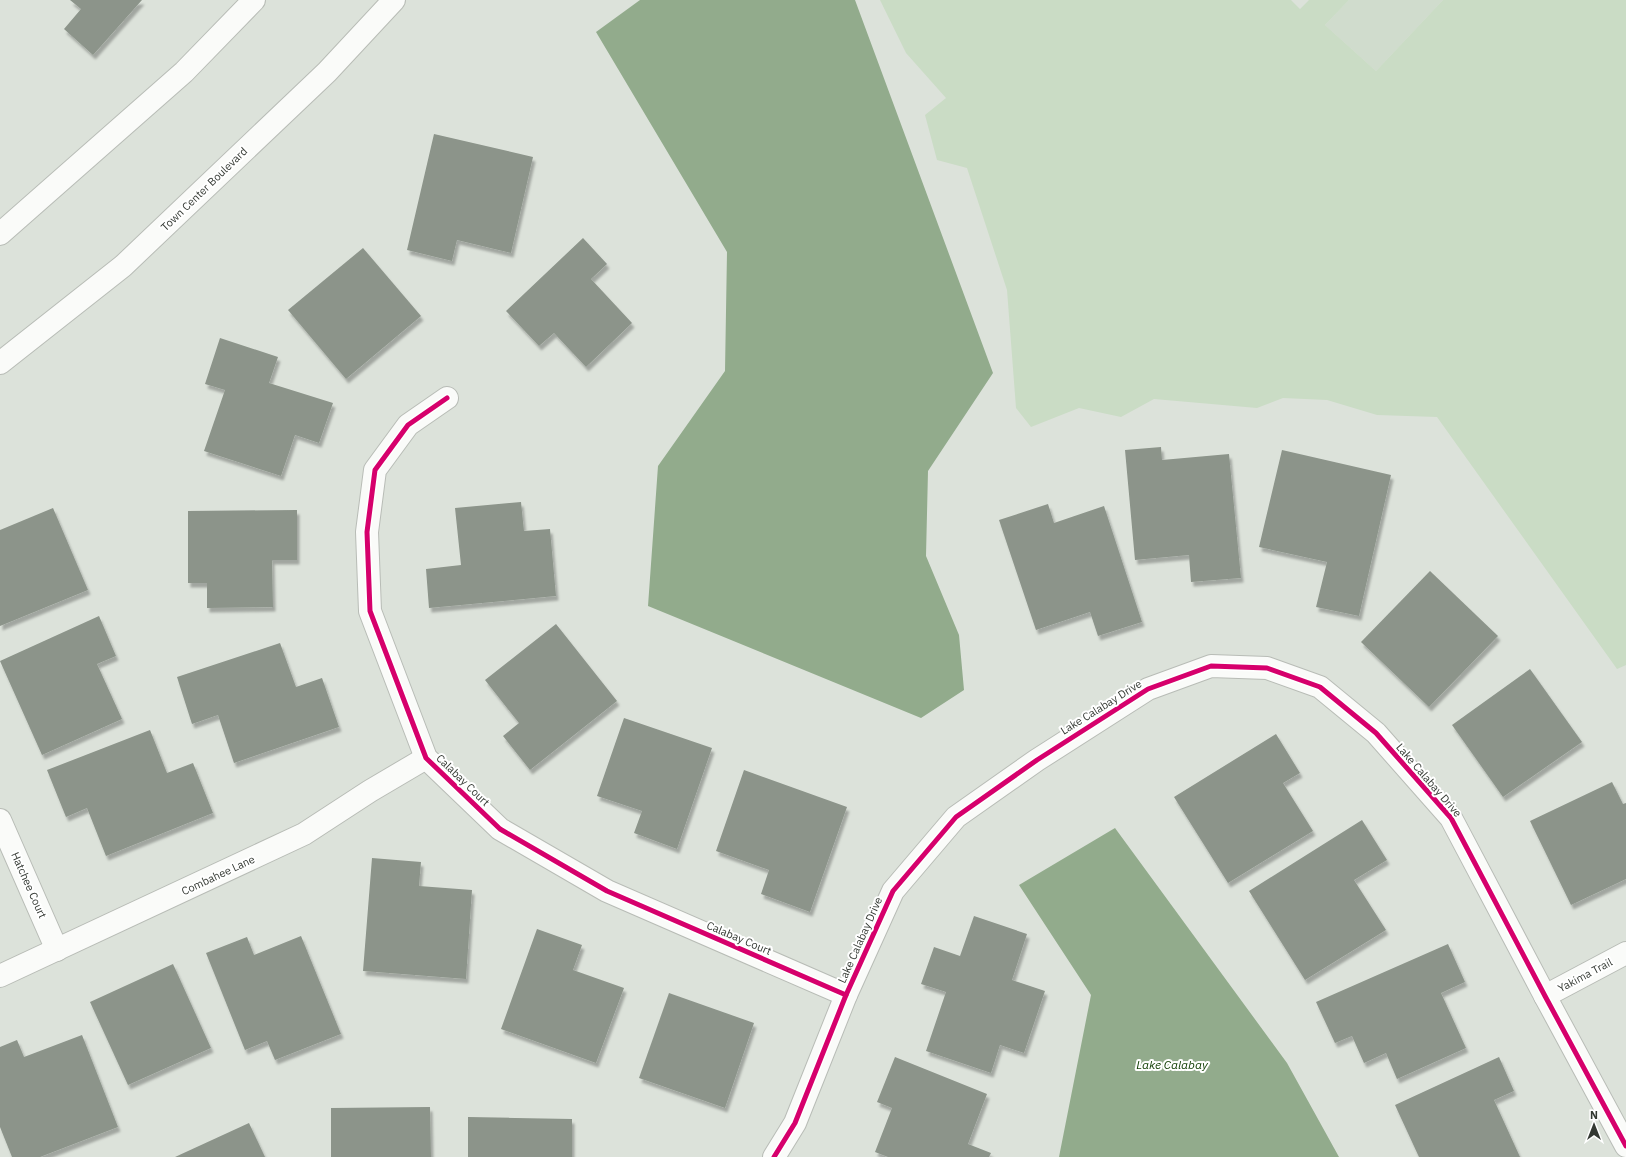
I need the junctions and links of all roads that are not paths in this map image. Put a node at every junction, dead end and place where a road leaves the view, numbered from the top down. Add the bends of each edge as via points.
1 (254, 0) edge
2 (394, 0) edge
3 (0, 234) edge
4 (0, 363) edge
5 (447, 398) dead end
6 (426, 758) junction
7 (0, 820) edge
8 (57, 950) junction
9 (1626, 953) edge
10 (0, 976) edge
11 (846, 995) junction
12 (1544, 996) junction
13 (1626, 1146) edge
14 (774, 1157) edge

1 - 3 street via 184,72
2 - 4 street, Town Center Boulevard via 327,72 123,266
5 - 6 street, Calabay Court via 408,425 375,470 367,532 370,611
6 - 8 street, Combahee Lane via 304,834
6 - 11 street, Calabay Court via 500,829 607,891
7 - 8 street, Hatchee Court
8 - 10 street, Combahee Lane
9 - 12 street, Yakima Trail
11 - 12 street, Lake Calabay Drive via 893,891 956,817 1037,760 1148,689 1211,666 1267,668 1320,687 1376,734 1451,818
11 - 14 street, Lake Calabay Drive via 796,1123
12 - 13 street, Lake Calabay Drive

